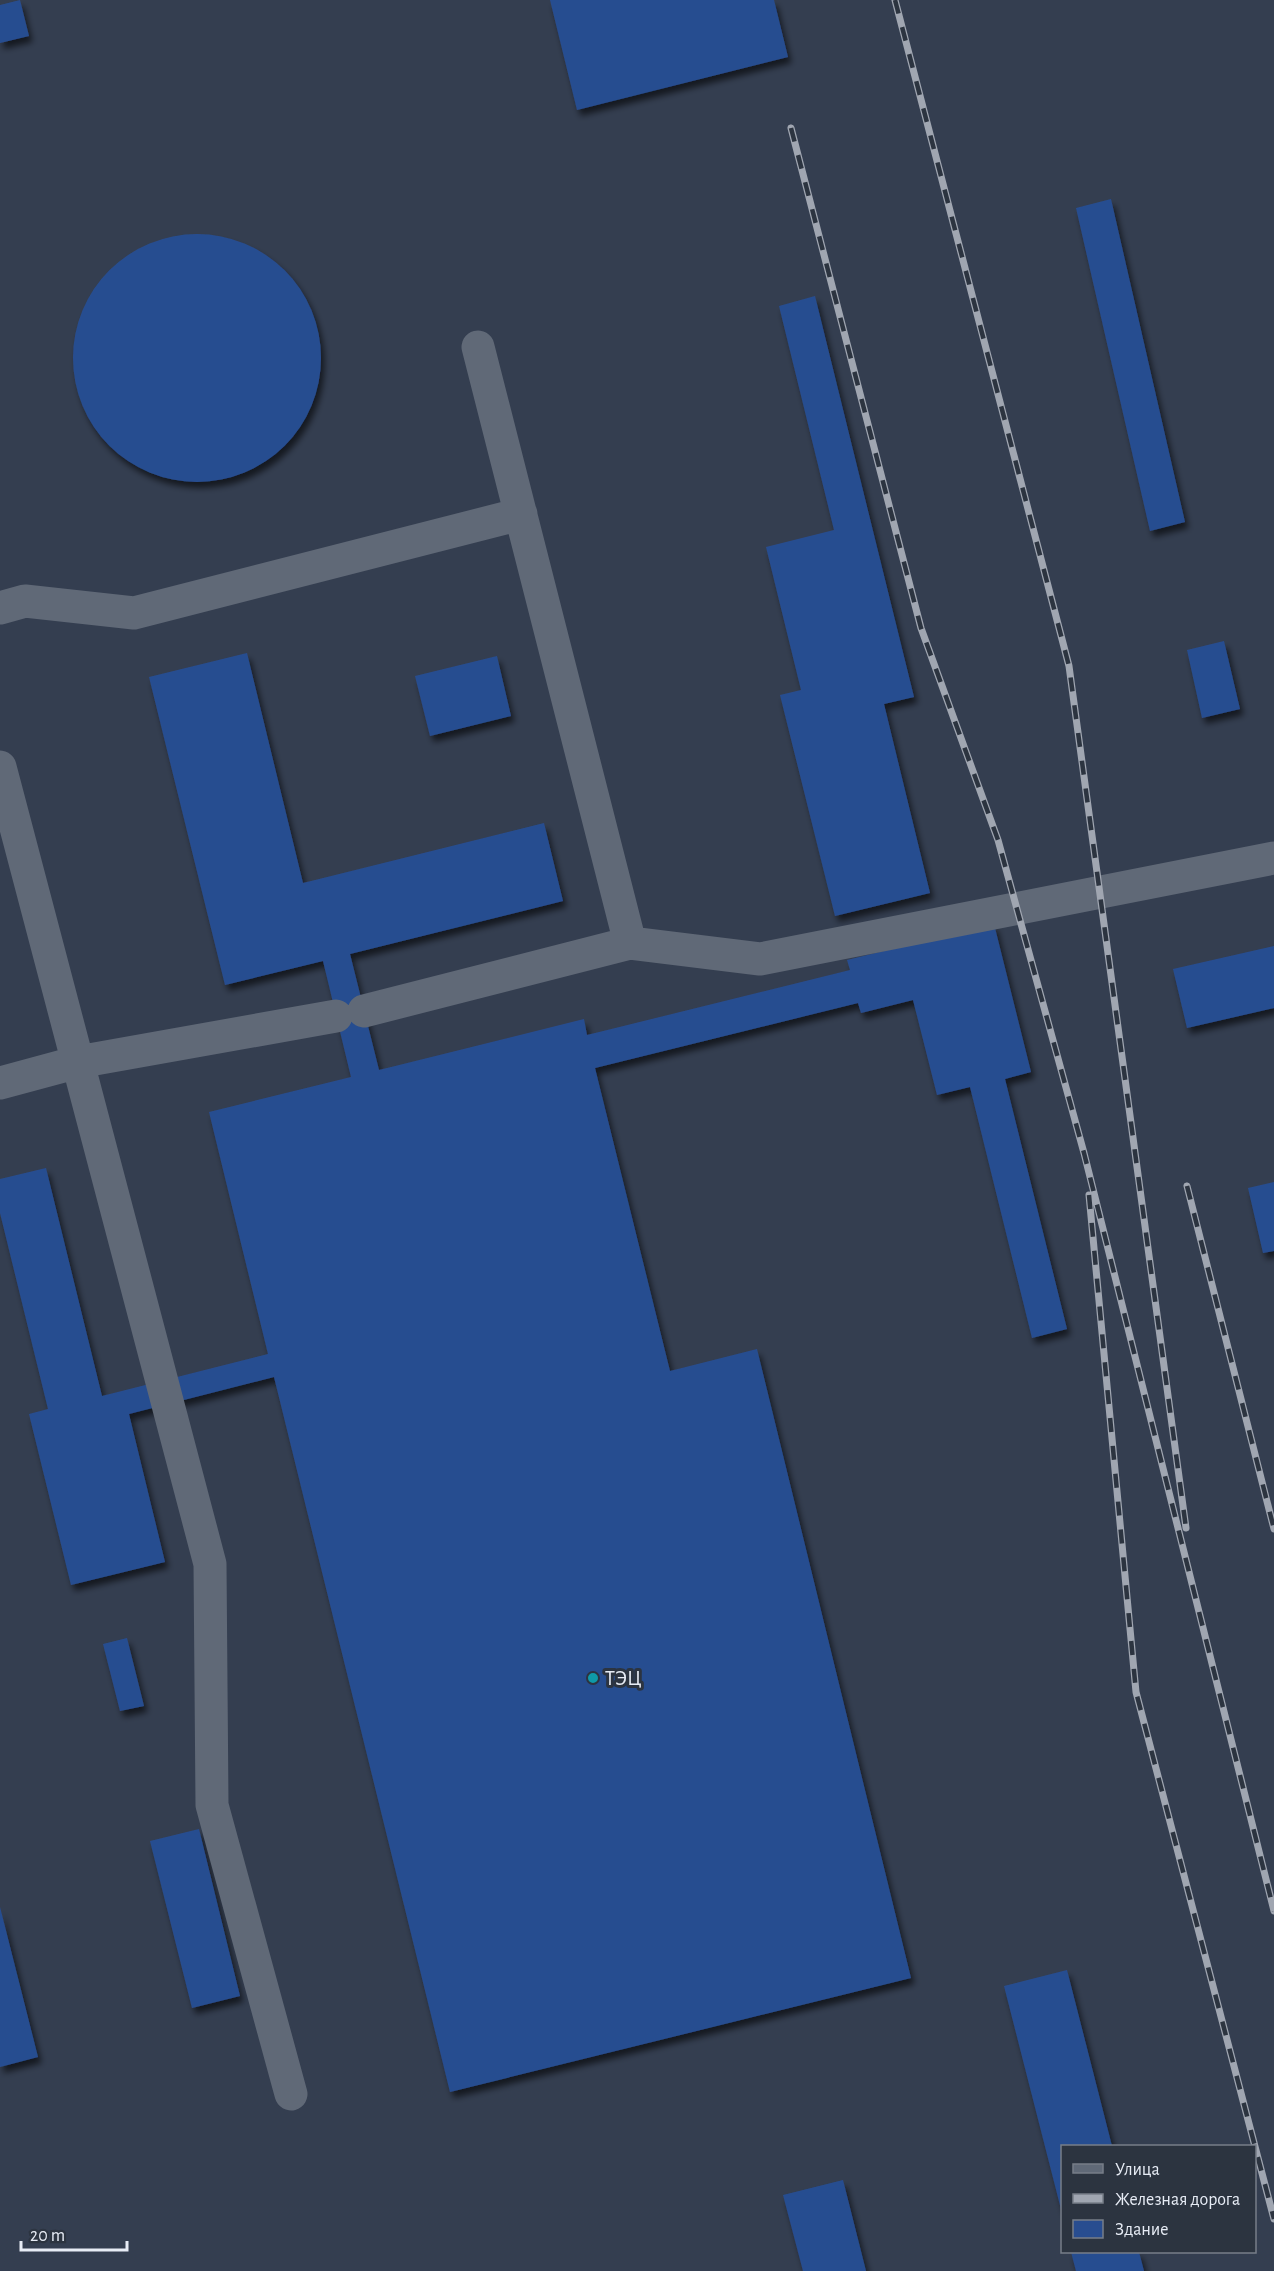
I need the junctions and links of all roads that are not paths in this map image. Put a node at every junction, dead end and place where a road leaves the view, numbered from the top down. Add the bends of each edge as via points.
1 (478, 347) dead end
2 (521, 514) junction
3 (0, 608) edge
4 (0, 767) edge
5 (1274, 858) edge
6 (630, 943) junction
7 (78, 1062) junction
8 (0, 1083) edge
9 (291, 2094) dead end

1 - 2 lane
2 - 3 lane via 134,613 25,601
2 - 6 lane
4 - 7 lane
5 - 6 lane via 760,959
6 - 7 lane via 350,1014
7 - 8 lane
7 - 9 lane via 210,1564 212,1805

